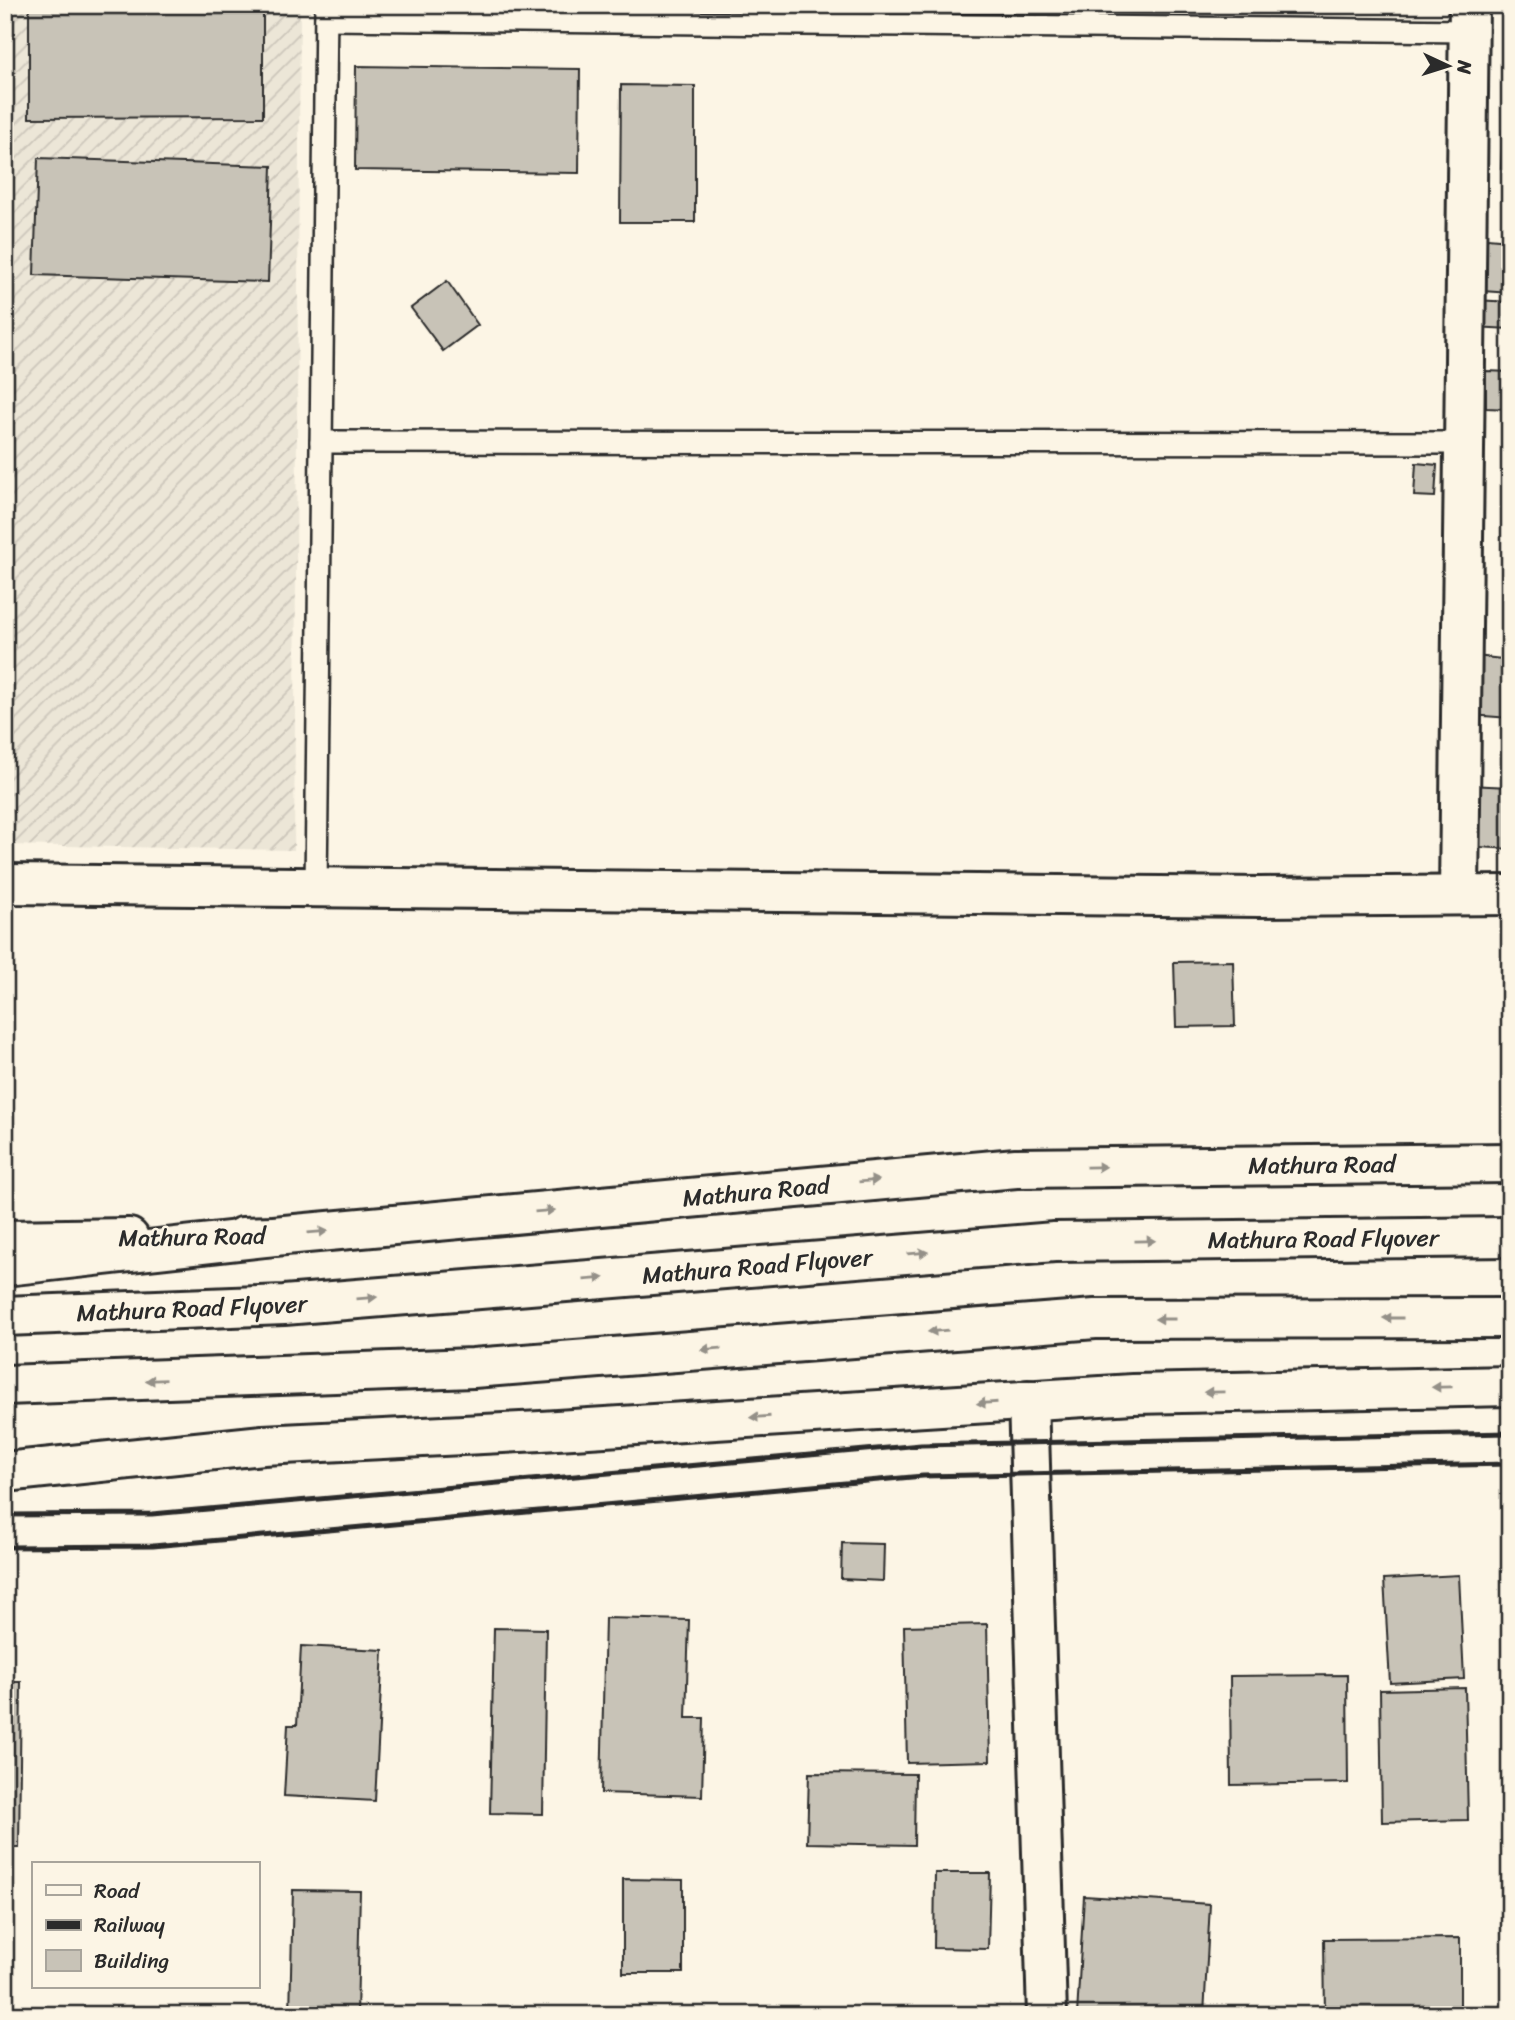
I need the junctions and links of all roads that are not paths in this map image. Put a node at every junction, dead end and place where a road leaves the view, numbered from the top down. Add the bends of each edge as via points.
1 (326, 12) edge
2 (1468, 18) edge
3 (320, 442) junction
4 (1464, 443) junction
5 (5, 884) edge
6 (316, 888) junction
7 (1459, 895) junction
8 (1510, 895) edge
9 (1510, 1163) edge
10 (274, 1236) junction
11 (1510, 1237) edge
12 (5, 1240) edge
13 (5, 1266) edge
14 (5, 1316) edge
15 (1510, 1318) edge
16 (90, 1382) junction
17 (5, 1385) edge
18 (1510, 1386) edge
19 (1028, 1400) junction
20 (5, 1405) edge
21 (5, 1472) edge
22 (1047, 2015) edge

1 - 2 lane
1 - 3 lane
2 - 4 main road
3 - 4 lane
3 - 6 lane
4 - 7 main road
5 - 6 main road
6 - 7 main road
7 - 8 main road
10 -> 9 main road, Mathura Road via 1016,1168
10 - 12 main road, Mathura Road
10 - 13 main road
14 -> 11 main road, Mathura Road Flyover via 284,1305 1054,1242
15 -> 16 main road via 1095,1319 472,1368
16 - 17 main road
16 - 20 main road
18 -> 19 main road
19 -> 21 main road via 263,1445
19 - 22 main road

